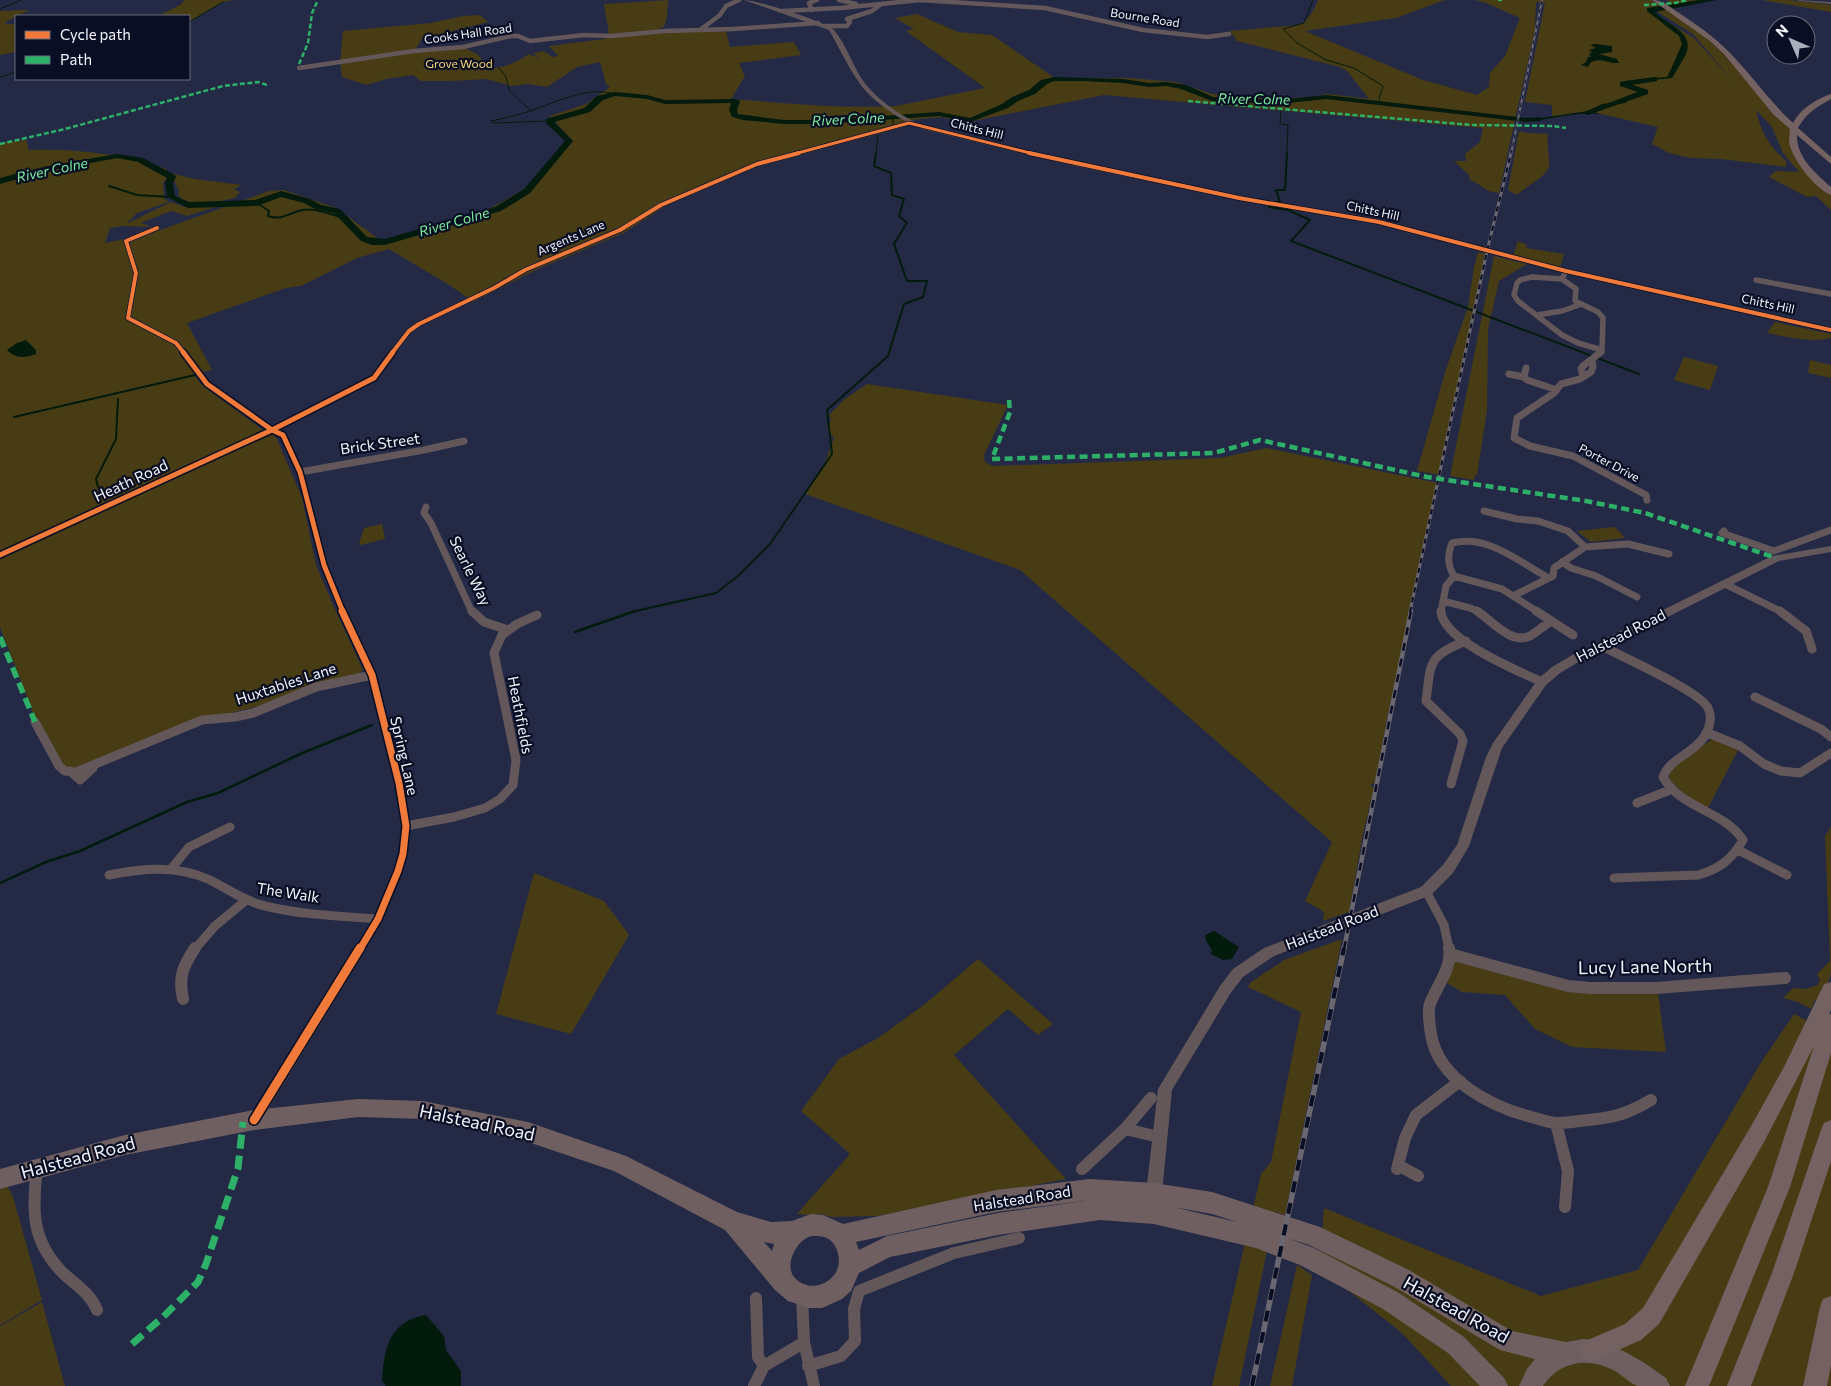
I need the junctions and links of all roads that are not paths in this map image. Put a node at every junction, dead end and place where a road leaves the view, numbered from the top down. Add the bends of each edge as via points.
1 (739, 0) edge
2 (746, 0) edge
3 (817, 0) edge
4 (839, 0) edge
5 (919, 0) edge
6 (1655, 0) edge
7 (1662, 0) edge
8 (1799, 0) edge
9 (1831, 3) edge
10 (866, 6) junction
11 (880, 6) junction
12 (812, 10) junction
13 (782, 11) junction
14 (1677, 11) junction
15 (818, 23) junction
16 (826, 26) junction
17 (699, 30) junction
18 (1229, 34) dead end
19 (299, 68) dead end
20 (1831, 96) edge
21 (907, 121) junction
22 (1803, 133) junction
23 (1831, 154) edge
24 (1831, 161) edge
25 (1831, 192) edge
26 (157, 228) dead end
27 (1566, 271) junction
28 (1562, 279) junction
29 (1756, 280) dead end
30 (1831, 294) edge
31 (1579, 305) junction
32 (1537, 315) junction
33 (1831, 330) edge
34 (1602, 350) junction
35 (1594, 358) joint
36 (1526, 368) dead end
37 (1509, 374) dead end
38 (1524, 377) junction
39 (1557, 390) junction
40 (293, 419) junction
41 (272, 430) junction
42 (283, 434) junction
43 (464, 441) dead end
44 (300, 472) junction
45 (1649, 497) dead end
46 (426, 507) dead end
47 (1484, 511) dead end
48 (1831, 530) edge
49 (1724, 531) dead end
50 (1586, 547) junction
51 (1831, 549) edge
52 (1669, 554) dead end
53 (0, 555) edge
54 (1562, 562) junction
55 (1454, 576) junction
56 (1549, 578) junction
57 (1725, 584) junction
58 (1513, 596) junction
59 (1637, 597) dead end
60 (1443, 601) junction
61 (537, 615) dead end
62 (1550, 622) junction
63 (508, 630) junction
64 (1573, 635) dead end
65 (1466, 642) junction
66 (1602, 646) junction
67 (1812, 649) dead end
68 (372, 675) junction
69 (1542, 682) junction
70 (1754, 697) dead end
71 (35, 722) dead end
72 (1708, 733) junction
73 (1831, 737) edge
74 (1831, 753) edge
75 (1451, 784) dead end
76 (1670, 790) junction
77 (1637, 803) dead end
78 (406, 826) junction
79 (230, 827) dead end
80 (1738, 850) junction
81 (171, 869) junction
82 (109, 875) dead end
83 (1787, 875) dead end
84 (1614, 878) dead end
85 (1426, 892) junction
86 (246, 901) junction
87 (378, 919) junction
88 (1450, 954) junction
89 (1785, 978) dead end
90 (1831, 990) edge
91 (183, 999) dead end
92 (1831, 1022) edge
93 (1460, 1081) junction
94 (1151, 1098) dead end
95 (1652, 1100) dead end
96 (254, 1120) junction
97 (1556, 1123) junction
98 (1125, 1129) junction
99 (1831, 1130) edge
100 (1159, 1137) junction
101 (1397, 1167) joint
102 (37, 1168) junction
103 (1082, 1169) dead end
104 (1418, 1176) dead end
105 (0, 1179) edge
106 (1154, 1193) junction
107 (1565, 1207) dead end
108 (733, 1222) junction
109 (796, 1232) junction
110 (841, 1236) junction
111 (1019, 1238) dead end
112 (1309, 1246) junction
113 (850, 1266) junction
114 (784, 1282) junction
115 (802, 1297) junction
116 (756, 1298) dead end
117 (1831, 1307) edge
118 (97, 1310) dead end
119 (802, 1343) junction
120 (1591, 1350) junction
121 (1564, 1353) junction
122 (764, 1366) junction
123 (808, 1366) junction
124 (754, 1386) edge
125 (814, 1386) edge
126 (1496, 1386) edge
127 (1531, 1386) edge
128 (1658, 1386) edge
129 (1697, 1386) edge
130 (1739, 1386) edge
131 (1815, 1386) edge

1 - 17 street via 726,6 720,15
2 - 13 street
3 - 12 street via 809,3
4 - 10 street
5 - 11 street, Bourne Road
5 - 18 street, Bourne Road via 1045,8 1143,30 1207,36
6 - 14 highway
7 - 14 highway
8 - 9 street
10 - 11 street, Bourne Road
10 - 12 street, Bourne Road
11 - 16 street via 850,17 847,26
12 - 13 street, Bourne Road
13 - 15 street
14 - 22 highway via 1726,53 1770,106
15 - 16 street
15 - 17 street, Cooks Hall Road
16 - 21 street via 833,31 861,82
17 - 19 street, Cooks Hall Road via 530,41 511,36 463,47
20 - 25 highway via 1814,104 1798,118 1793,136 1794,148 1803,165
21 - 27 street, Chitts Hill via 1075,164 1239,198 1379,222
21 - 40 street, Argents Lane via 757,164 661,205 620,230 526,270 419,324 409,332 374,378
22 - 23 highway
22 - 24 highway
26 - 41 street via 126,241 136,273 128,318 176,343 206,384
27 - 28 street
27 - 33 street, Chitts Hill
28 - 31 street via 1576,290 1575,301
28 - 32 street via 1527,277 1518,282 1515,297
29 - 30 street
31 - 32 street
31 - 34 street via 1602,315
32 - 34 street via 1568,339
34 - 35 street, Porter Drive
35 - 39 street, Porter Drive via 1590,372 1580,379 1561,384
36 - 38 street
37 - 38 street
38 - 39 street via 1531,383
39 - 45 street, Porter Drive via 1517,418 1514,438 1530,446 1573,456
40 - 41 street, Argents Lane
40 - 42 street
41 - 42 street
41 - 53 street, Heath Road
42 - 44 street, Spring Lane
43 - 44 street, Brick Street
44 - 68 street, Spring Lane via 324,565
46 - 63 street, Searle Way via 424,513 473,614 484,622
47 - 50 street via 1538,521 1568,531
48 - 49 street via 1774,551 1729,537
50 - 52 street via 1628,544
50 - 54 street
51 - 57 street, Halstead Road via 1776,558
54 - 56 street
54 - 59 street
55 - 56 street via 1447,565 1452,543 1458,540 1503,550 1534,572
55 - 58 street via 1495,586
55 - 60 street via 1446,582
56 - 58 street
57 - 66 street, Halstead Road
57 - 67 street via 1792,619 1806,632
58 - 62 street
60 - 62 street via 1472,608 1517,637 1528,637
60 - 65 street via 1442,619
61 - 63 street, Heathfields
62 - 64 street
63 - 78 street, Heathfields via 502,635 494,653 516,760 513,785 485,808
65 - 69 street
65 - 75 street via 1438,653 1432,660 1426,702 1444,716 1463,741
66 - 69 street, Halstead Road via 1556,670
66 - 72 street via 1701,698 1710,715
68 - 71 street, Huxtables Lane via 316,687 235,717 202,720 97,765 80,780 59,766
68 - 78 street, Spring Lane via 399,783
69 - 85 street, Halstead Road via 1497,746 1463,846 1448,869
70 - 73 street
72 - 74 street via 1740,746 1764,764 1781,771 1800,773
72 - 76 street via 1695,748 1665,771 1663,777
76 - 77 street
76 - 80 street via 1730,824 1743,840
78 - 87 street, Spring Lane via 398,871
79 - 81 street via 189,847
80 - 83 street
80 - 84 street via 1722,867 1698,875
81 - 82 street, The Walk via 132,870
81 - 86 street, The Walk via 190,871
85 - 88 street via 1444,925
85 - 100 street, Halstead Road via 1269,952 1238,973 1166,1089
86 - 87 street, The Walk via 267,907
86 - 91 street via 200,941 188,959 180,982
87 - 96 street, Spring Lane
88 - 89 street, Lucy Lane North via 1568,986 1590,988 1656,988
88 - 93 street via 1430,1006 1431,1036 1442,1063
90 - 120 highway via 1757,1136 1651,1316 1633,1332
92 - 129 highway via 1779,1187
93 - 97 street via 1497,1106
93 - 101 street via 1416,1115
94 - 98 street
95 - 97 street via 1613,1118
96 - 102 main road, Halstead Road via 125,1145
96 - 108 main road, Halstead Road via 358,1108 440,1113 528,1132 619,1163
97 - 107 street via 1568,1171
98 - 100 street
98 - 103 street
99 - 130 highway via 1783,1273
100 - 106 street, Halstead Road
101 - 104 street
102 - 105 main road, Halstead Road
102 - 118 street via 34,1196 38,1238 46,1253 93,1300
106 - 110 main road, Halstead Road via 1090,1190 996,1201
106 - 112 main road, Halstead Road via 1212,1203
108 - 109 main road, Halstead Road via 771,1233
108 - 114 main road, Halstead Road
109 - 110 main road via 810,1226 822,1226
109 - 114 main road via 786,1241 781,1253 779,1269
110 - 113 main road via 850,1253
111 - 123 street via 954,1253 859,1292 854,1309 855,1342 841,1356
112 - 113 main road, Halstead Road via 1154,1213 1100,1209 998,1224 887,1246
112 - 121 main road, Halstead Road via 1401,1278 1508,1342
112 - 126 main road, Halstead Road via 1456,1345
113 - 115 main road via 846,1279 837,1289 826,1296
114 - 115 main road
115 - 119 street
116 - 122 street via 758,1357
117 - 131 highway
119 - 122 street
119 - 123 street
120 - 121 main road
120 - 128 main road via 1615,1358
121 - 127 main road via 1536,1375
122 - 124 street
123 - 125 street

